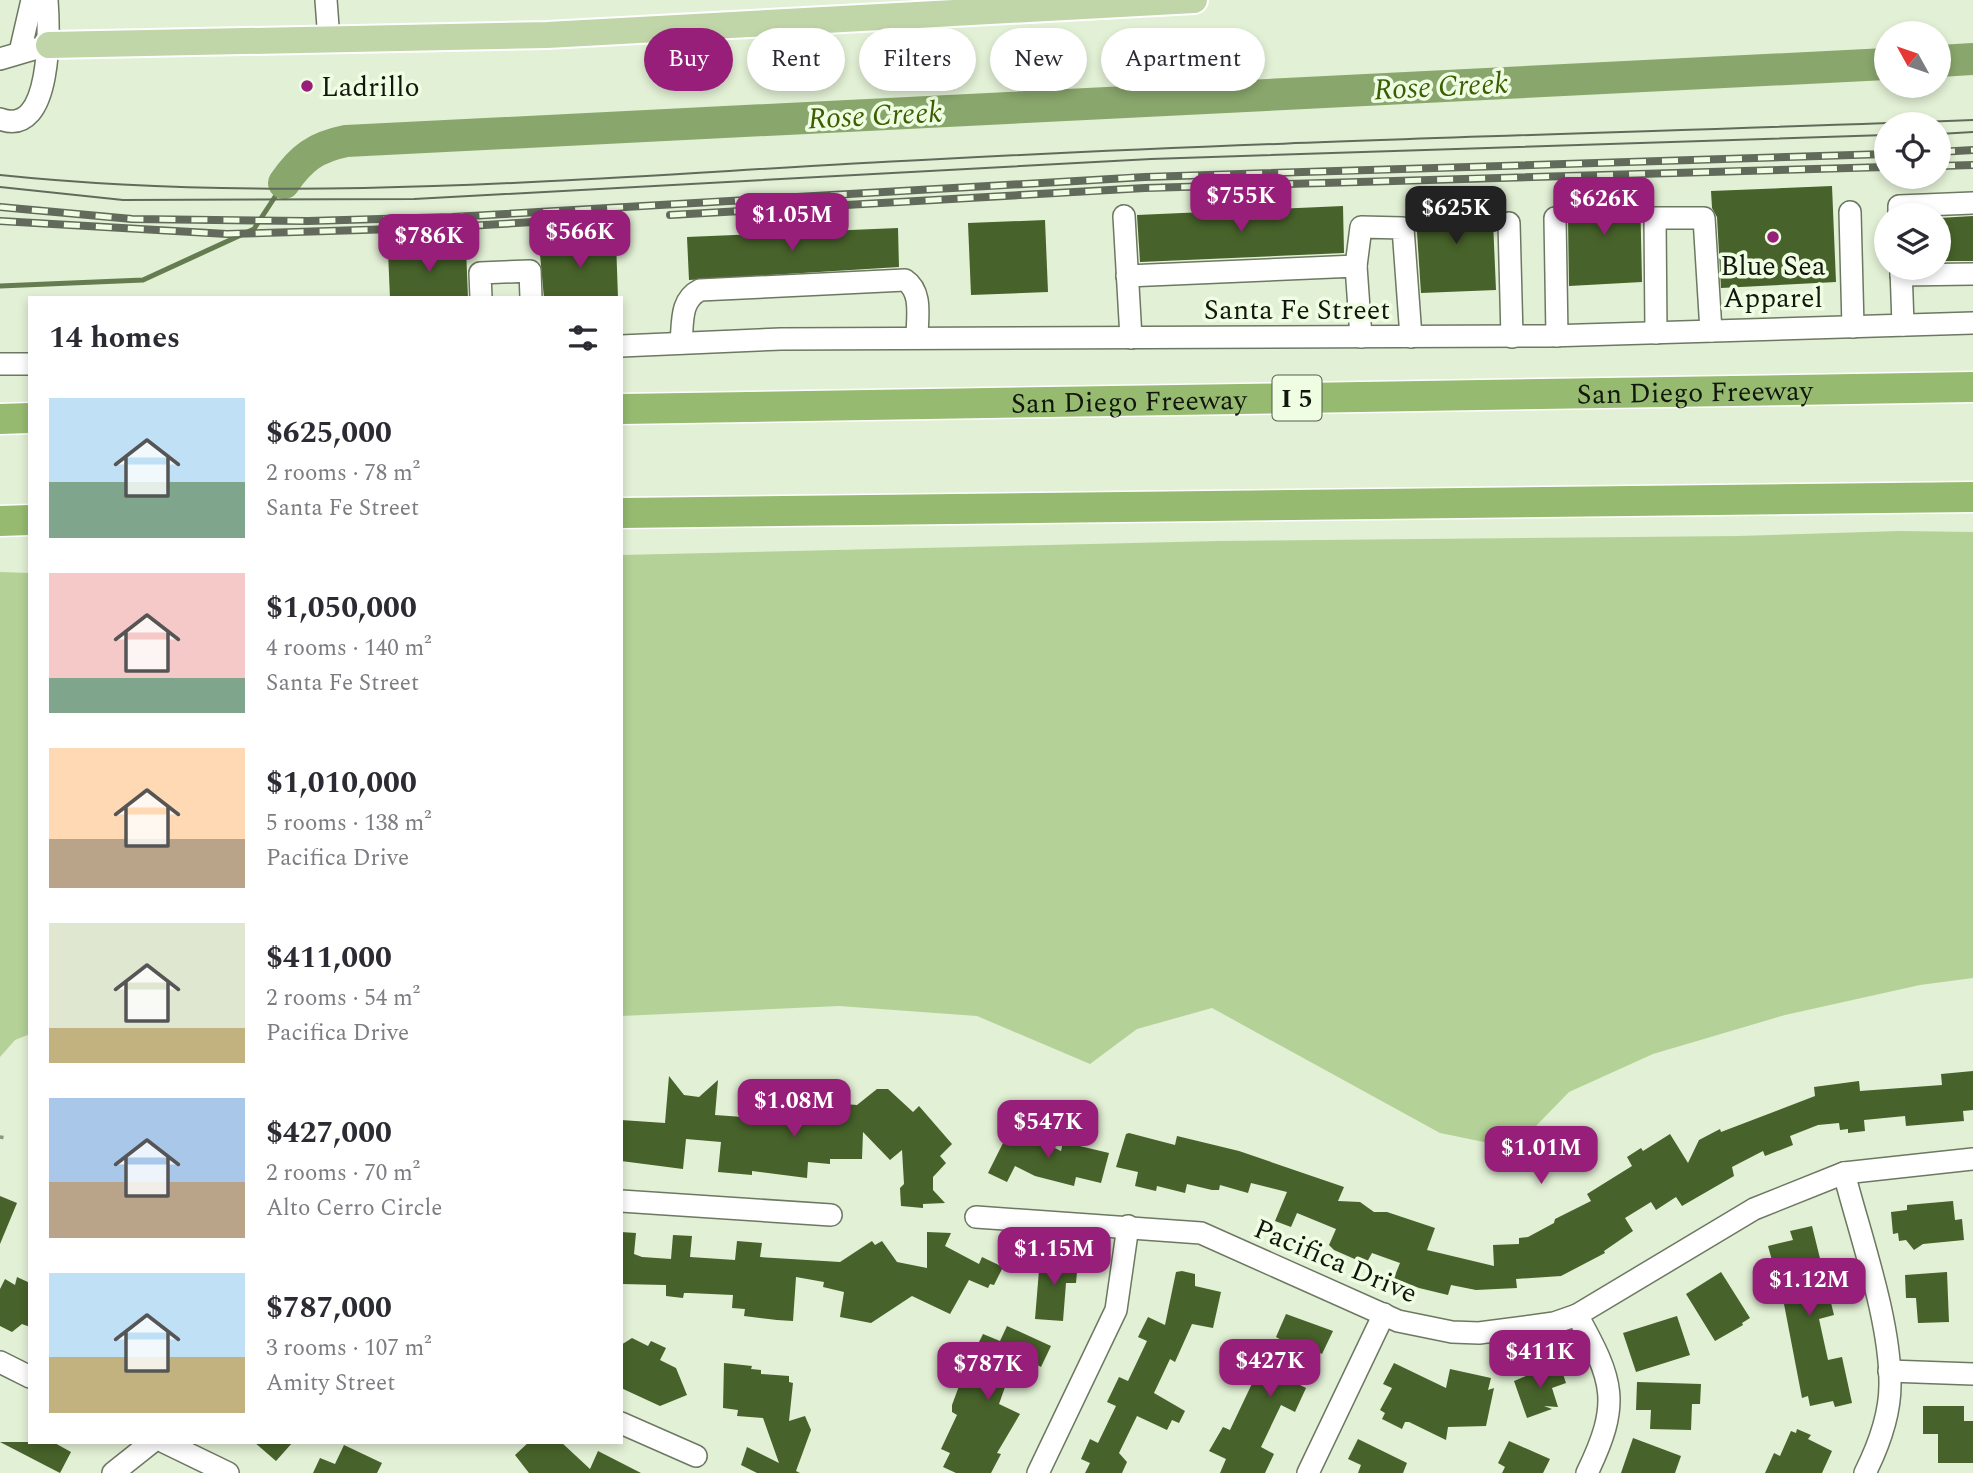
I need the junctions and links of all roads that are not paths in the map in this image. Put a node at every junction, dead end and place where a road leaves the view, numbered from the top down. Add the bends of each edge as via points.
1 (32, 0) edge
2 (47, 0) edge
3 (326, 0) edge
4 (1194, 0) edge
5 (328, 40) junction
6 (50, 45) junction
7 (10, 56) edge
8 (0, 119) edge
9 (1973, 203) edge
10 (1951, 204) edge
11 (1850, 212) dead end
12 (1124, 216) dead end
13 (1555, 218) dead end
14 (1509, 223) dead end
15 (1356, 266) junction
16 (1951, 273) edge
17 (1973, 274) edge
18 (1127, 276) junction
19 (1901, 280) edge
20 (481, 296) edge
21 (531, 296) edge
22 (1973, 323) edge
23 (1903, 325) junction
24 (1853, 327) junction
25 (1711, 331) junction
26 (1656, 333) junction
27 (1558, 336) junction
28 (1361, 337) junction
29 (1411, 337) junction
30 (1512, 337) junction
31 (918, 338) junction
32 (1131, 338) junction
33 (681, 343) junction
34 (623, 346) edge
35 (28, 363) edge
36 (0, 364) edge
37 (1973, 387) edge
38 (623, 409) edge
39 (28, 418) edge
40 (0, 419) edge
41 (1973, 497) edge
42 (623, 513) edge
43 (28, 520) edge
44 (0, 521) edge
45 (1973, 1159) edge
46 (1844, 1173) junction
47 (623, 1201) edge
48 (831, 1214) dead end
49 (976, 1217) dead end
50 (1128, 1226) junction
51 (1384, 1314) junction
52 (1577, 1315) junction
53 (0, 1362) edge
54 (1889, 1371) junction
55 (1973, 1374) edge
56 (28, 1376) edge
57 (623, 1424) edge
58 (149, 1444) edge
59 (168, 1444) edge
60 (696, 1456) dead end
61 (113, 1473) edge
62 (228, 1473) edge
63 (1038, 1473) edge
64 (1308, 1473) edge
65 (1587, 1473) edge
66 (1866, 1473) edge

1 - 7 street
2 - 6 street
3 - 5 street
4 - 5 main road via 547,35
5 - 6 main road
6 - 7 street
6 - 8 street via 34,109 20,118
9 - 10 street
11 - 24 street
12 - 18 street
13 - 27 street
14 - 30 street
15 - 18 street
15 - 28 street
15 - 29 street via 1361,227 1403,228
16 - 17 street
18 - 32 street
19 - 23 street
20 - 21 street via 480,273 530,271
22 - 23 street, Santa Fe Street
23 - 24 street, Santa Fe Street
24 - 25 street, Santa Fe Street
25 - 26 street, Santa Fe Street
25 - 26 street via 1704,218 1655,218
26 - 27 street, Santa Fe Street
27 - 30 street, Santa Fe Street
28 - 29 street, Santa Fe Street
28 - 32 street, Santa Fe Street
29 - 30 street, Santa Fe Street
31 - 32 street, Santa Fe Street
31 - 33 street, Santa Fe Street
31 - 33 street via 917,294 905,279 700,290 684,305
33 - 34 street, Santa Fe Street
35 - 36 street
37 - 38 highway, San Diego Freeway / I 5
39 - 40 highway
41 - 42 highway
43 - 44 highway
45 - 46 street, Pacifica Drive
46 - 52 street, Pacifica Drive via 1754,1209
46 - 54 street via 1887,1343
47 - 48 street
49 - 50 street, Pacifica Drive
50 - 51 street, Pacifica Drive via 1201,1233
50 - 63 street via 1116,1310
51 - 52 street, Pacifica Drive via 1452,1332 1479,1333 1554,1323
51 - 64 street
52 - 65 street via 1601,1358 1610,1392 1606,1435
53 - 56 street
54 - 55 street
54 - 66 street via 1891,1387 1878,1447
57 - 60 street
58 - 61 street
59 - 62 street

